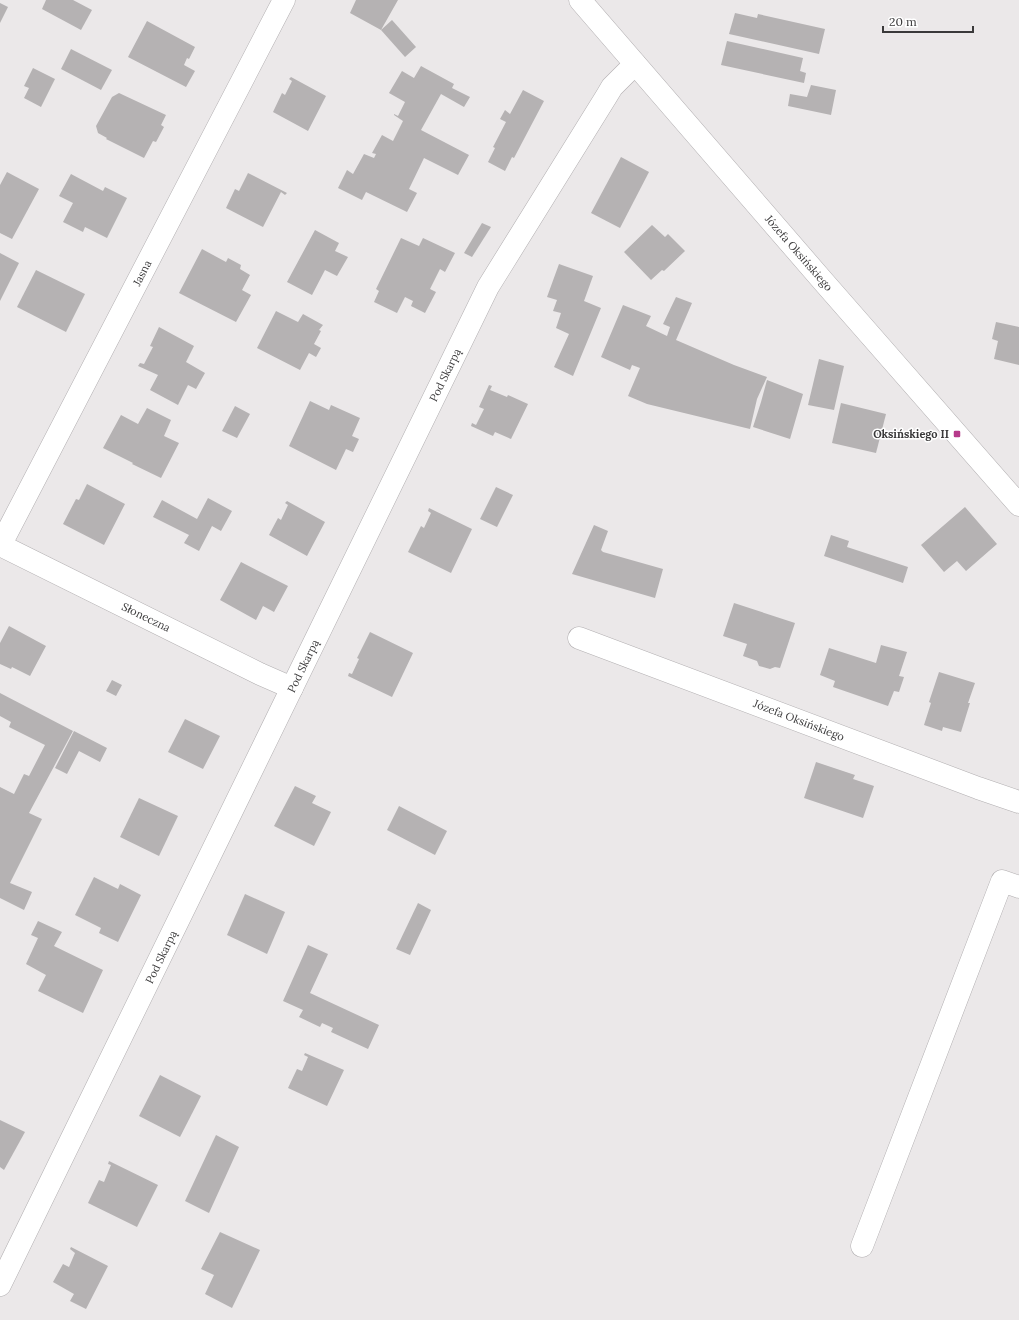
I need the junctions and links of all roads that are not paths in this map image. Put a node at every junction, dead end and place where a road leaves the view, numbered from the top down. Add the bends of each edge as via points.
1 (284, 0) edge
2 (580, 0) edge
3 (635, 64) junction
4 (1019, 505) edge
5 (0, 545) edge
6 (579, 638) dead end
7 (292, 688) junction
8 (1019, 802) edge
9 (1019, 887) edge
10 (862, 1246) dead end
11 (0, 1285) edge

1 - 5 street, Jasna
2 - 3 street, Józefa Oksińskiego
3 - 4 street, Józefa Oksińskiego
3 - 7 street, Pod Skarpą via 612,87 488,287
5 - 7 street, Słoneczna
6 - 8 street, Józefa Oksińskiego
7 - 11 street, Pod Skarpą
9 - 10 street via 1002,881

